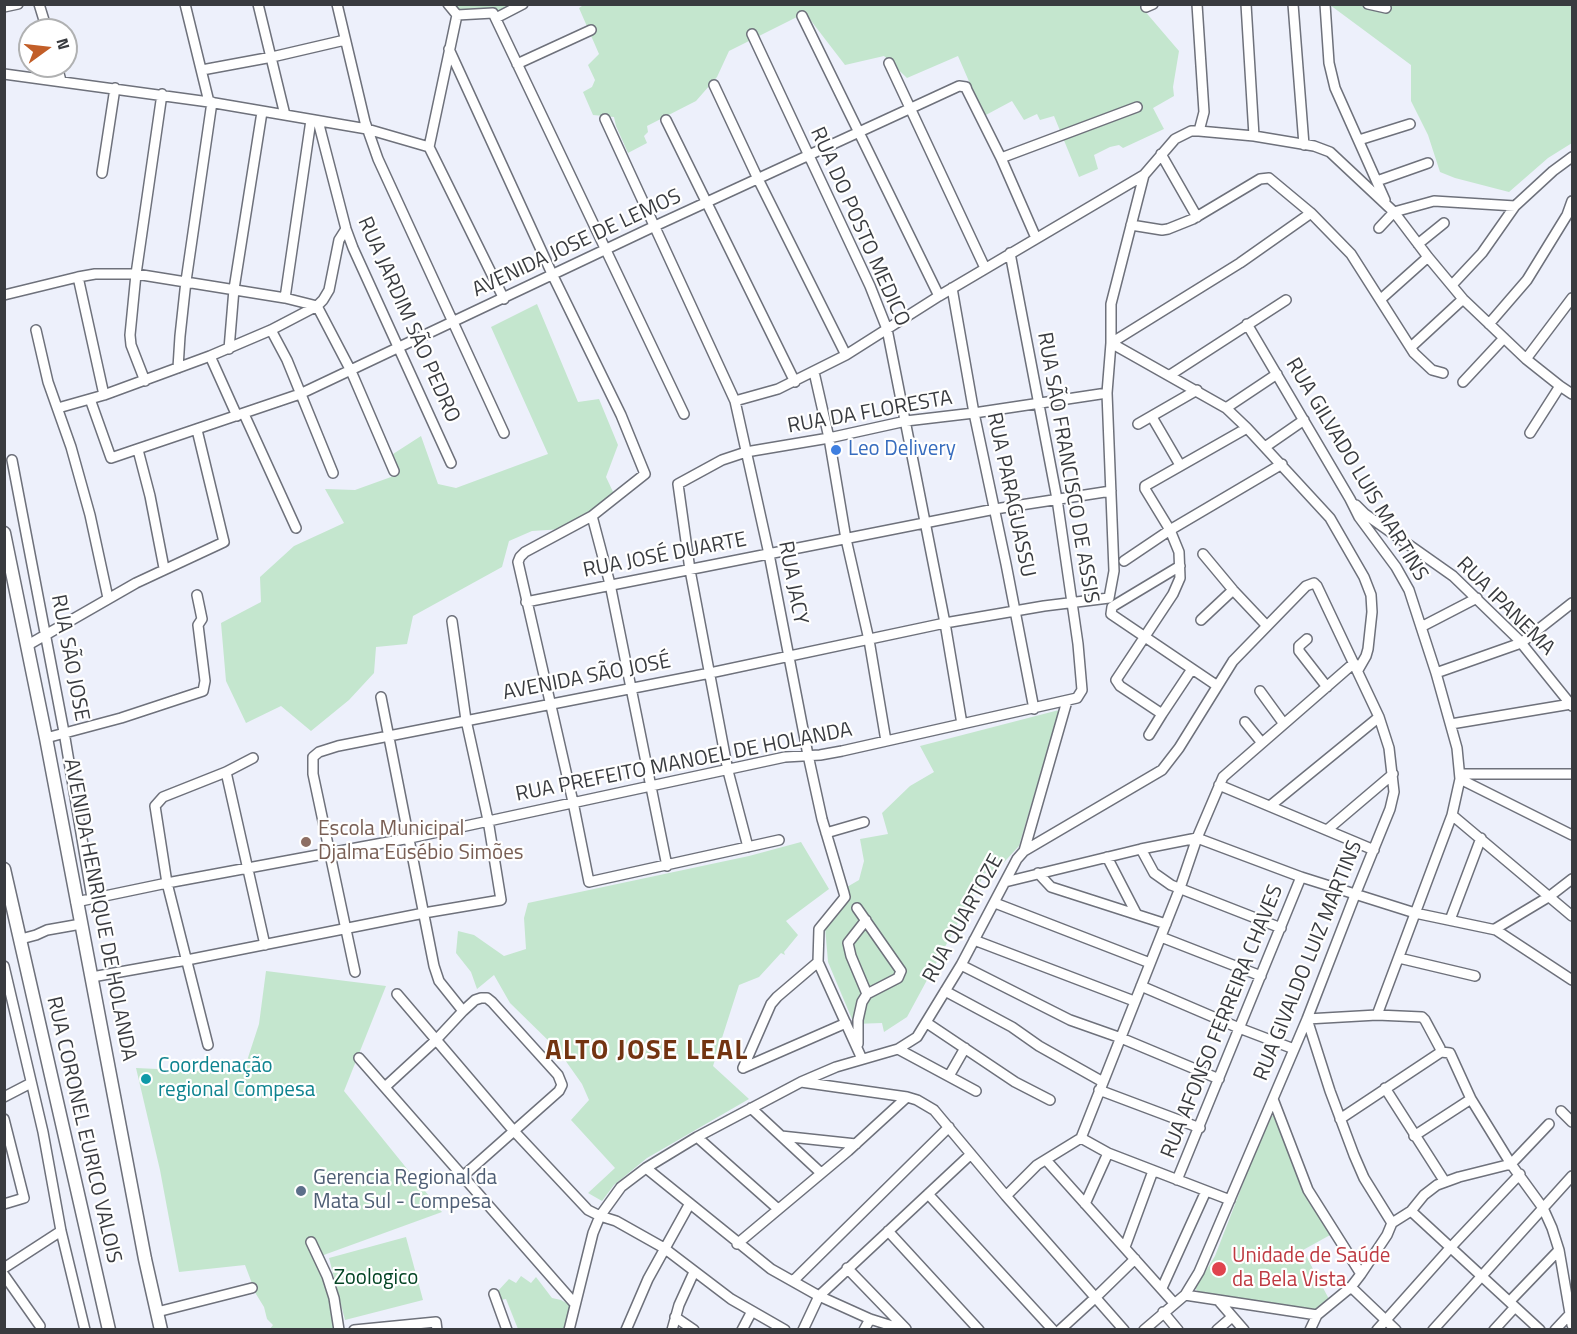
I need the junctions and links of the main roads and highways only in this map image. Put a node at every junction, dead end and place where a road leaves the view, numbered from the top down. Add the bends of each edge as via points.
1 (4, 533) edge
2 (4, 869) edge
3 (109, 1329) edge
4 (161, 1329) edge

1 - 4 main road, AVENIDA HENRIQUE DE HOLANDA
2 - 3 main road, RUA CORONEL EURICO VALOIS

